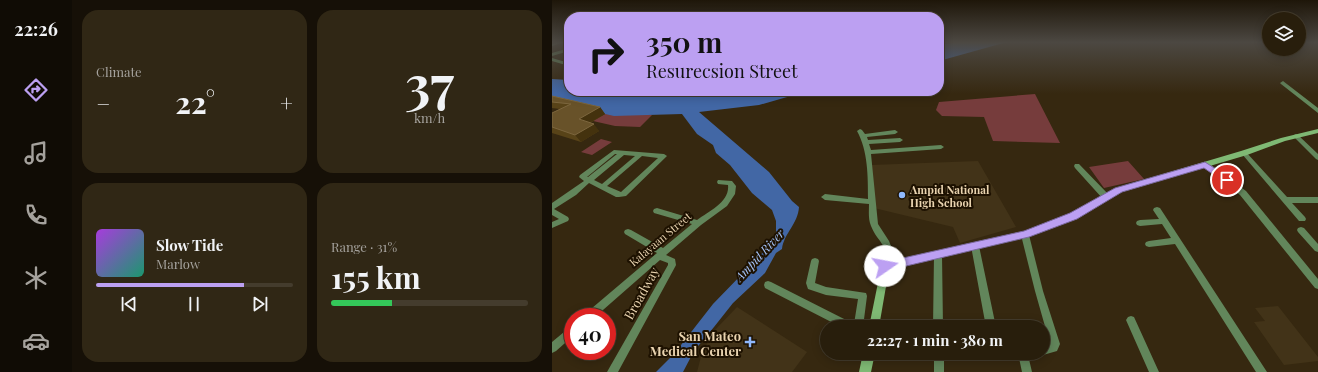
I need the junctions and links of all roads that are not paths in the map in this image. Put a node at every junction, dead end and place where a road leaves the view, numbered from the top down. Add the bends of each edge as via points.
1 (552, 59) edge
2 (562, 63) edge
3 (1283, 83) dead end
4 (1318, 111) edge
5 (1318, 130) edge
6 (895, 132) dead end
7 (863, 136) junction
8 (1296, 136) junction
9 (900, 140) dead end
10 (941, 147) dead end
11 (867, 152) junction
12 (1244, 153) junction
13 (641, 154) junction
14 (1318, 158) edge
15 (1205, 164) junction
16 (1077, 166) dead end
17 (589, 181) junction
18 (720, 182) dead end
19 (602, 187) junction
20 (825, 197) dead end
21 (1106, 197) junction
22 (1286, 200) junction
23 (1318, 200) edge
24 (873, 202) junction
25 (552, 207) edge
26 (1157, 210) dead end
27 (552, 211) edge
28 (657, 211) dead end
29 (1302, 220) dead end
30 (1164, 221) junction
31 (698, 223) junction
32 (1140, 223) dead end
33 (552, 225) edge
34 (1301, 230) dead end
35 (628, 232) dead end
36 (1026, 235) junction
37 (1176, 241) junction
38 (1149, 244) dead end
39 (975, 246) junction
40 (1318, 249) edge
41 (661, 254) junction
42 (938, 255) junction
43 (815, 261) dead end
44 (885, 266) junction
45 (768, 285) dead end
46 (1318, 285) edge
47 (598, 308) edge
48 (836, 320) edge
49 (859, 320) edge
50 (875, 320) edge
51 (938, 320) edge
52 (990, 320) edge
53 (1048, 320) edge
54 (1131, 320) dead end
55 (1050, 327) edge
56 (564, 338) edge
57 (552, 348) edge
58 (1050, 349) edge
59 (868, 360) edge
60 (939, 360) edge
61 (1025, 360) edge
62 (612, 372) edge
63 (865, 372) edge
64 (939, 372) edge
65 (1027, 372) edge
66 (1154, 372) edge
67 (1262, 372) edge

1 - 2 street
3 - 4 street
5 - 8 street
6 - 7 street
7 - 9 street
7 - 11 street
8 - 12 street
8 - 14 street
10 - 11 street
11 - 24 street
12 - 15 street
12 - 22 street
13 - 17 street via 624,152
13 - 19 street
13 - 19 street via 663,156 623,194 618,195
15 - 21 street via 1118,190
15 - 46 street via 1243,192
16 - 21 street
17 - 19 street
17 - 25 street
18 - 31 street, Kalayaan Street via 730,183 731,194 724,204
20 - 24 street
21 - 36 street via 1073,216
22 - 23 street
22 - 29 street
24 - 44 street via 876,231 889,252
26 - 30 street
27 - 33 street via 565,220
28 - 31 street
30 - 32 street
30 - 37 street
31 - 41 street, Kalayaan Street
34 - 40 street
35 - 41 street
36 - 39 street
36 - 53 street
37 - 38 street
37 - 67 street
39 - 42 street
39 - 52 street
41 - 47 street, Kalayaan Street
41 - 62 street, Broadway via 672,261 672,265
42 - 44 street
42 - 51 street
43 - 49 street via 811,286 826,291 862,296
44 - 50 street
45 - 48 street
54 - 66 street
55 - 58 street via 1055,344
56 - 57 street
59 - 63 street
60 - 64 street
61 - 65 street

